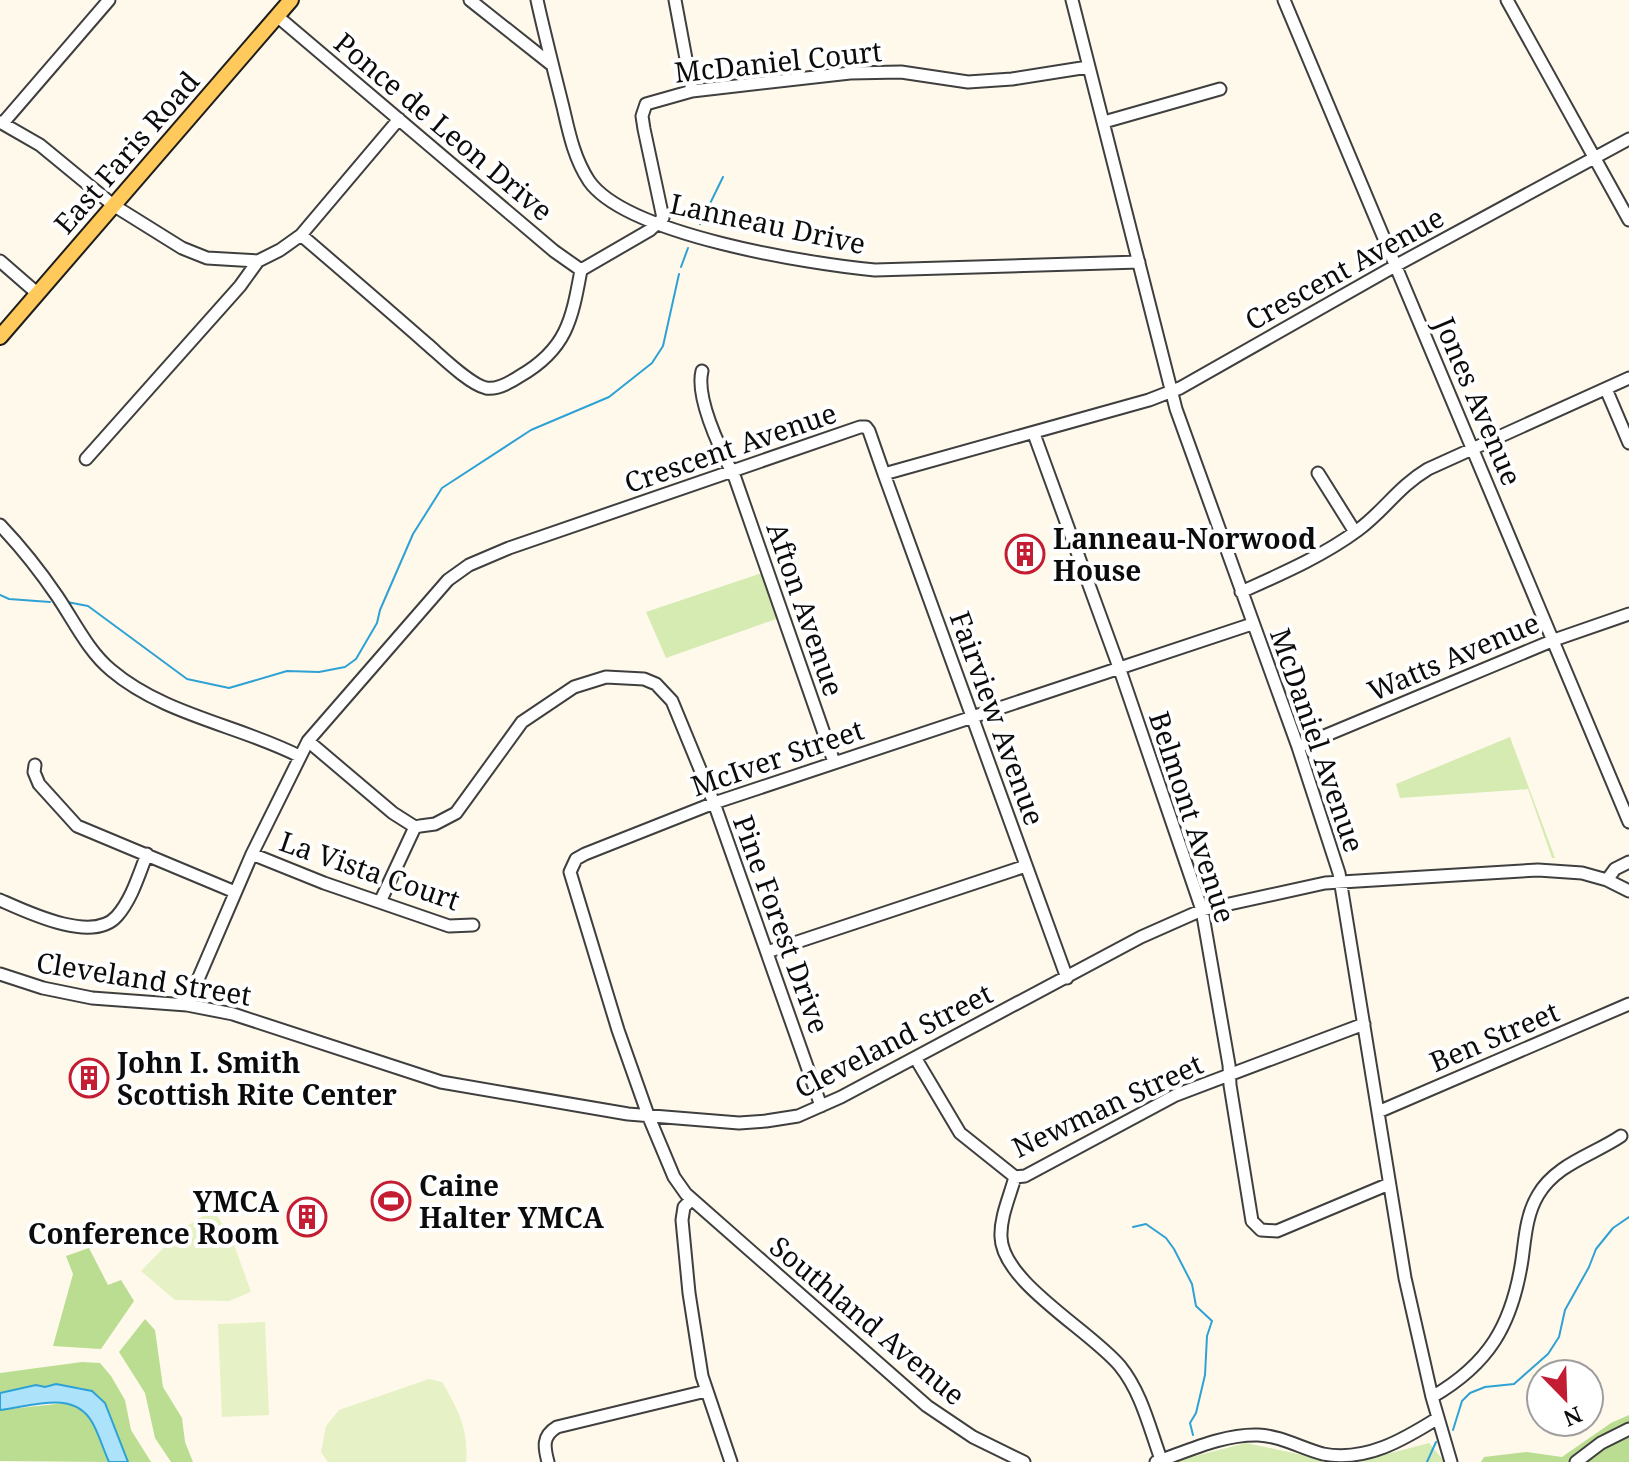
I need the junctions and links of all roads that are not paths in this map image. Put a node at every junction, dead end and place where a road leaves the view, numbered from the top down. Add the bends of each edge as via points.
1 (109, 0) edge
2 (291, 0) edge
3 (470, 0) edge
4 (537, 0) edge
5 (675, 0) edge
6 (1072, 0) edge
7 (1284, 0) edge
8 (1507, 0) edge
9 (277, 16) junction
10 (552, 65) junction
11 (1088, 67) junction
12 (1220, 89) dead end
13 (692, 91) junction
14 (399, 119) junction
15 (1104, 122) junction
16 (1, 123) edge
17 (1629, 139) edge
18 (1595, 158) junction
19 (113, 205) junction
20 (1629, 220) edge
21 (658, 225) junction
22 (301, 235) junction
23 (0, 261) edge
24 (258, 261) junction
25 (1139, 262) junction
26 (1395, 266) junction
27 (581, 270) junction
28 (38, 294) junction
29 (0, 337) edge
30 (702, 371) dead end
31 (1629, 378) edge
32 (1606, 389) junction
33 (1171, 392) junction
34 (1034, 434) junction
35 (1629, 443) edge
36 (1474, 448) junction
37 (86, 459) dead end
38 (732, 473) junction
39 (1318, 473) dead end
40 (884, 474) junction
41 (0, 525) edge
42 (1355, 532) junction
43 (1241, 592) junction
44 (1629, 614) edge
45 (1252, 624) junction
46 (1554, 640) junction
47 (1120, 670) junction
48 (973, 718) junction
49 (308, 741) junction
50 (1298, 747) junction
51 (299, 756) junction
52 (834, 762) junction
53 (35, 765) dead end
54 (714, 803) junction
55 (1629, 822) edge
56 (415, 827) junction
57 (147, 854) junction
58 (252, 854) junction
59 (1629, 862) edge
60 (1026, 866) junction
61 (1607, 880) junction
62 (1341, 881) junction
63 (1629, 891) edge
64 (235, 892) junction
65 (0, 900) edge
66 (380, 902) junction
67 (1202, 910) junction
68 (473, 925) dead end
69 (767, 952) junction
70 (0, 974) edge
71 (1067, 978) junction
72 (1629, 1004) edge
73 (187, 1005) junction
74 (1364, 1024) junction
75 (916, 1059) junction
76 (1229, 1076) junction
77 (821, 1106) junction
78 (1378, 1112) junction
79 (648, 1115) junction
80 (1621, 1136) dead end
81 (1015, 1177) junction
82 (1389, 1184) junction
83 (691, 1200) junction
84 (706, 1391) junction
85 (1432, 1397) junction
86 (1438, 1418) junction
87 (1629, 1429) edge
88 (1160, 1461) edge
89 (548, 1462) edge
90 (731, 1462) edge
91 (1024, 1462) edge
92 (1451, 1462) edge
93 (1576, 1462) edge

1 - 16 street
2 - 9 main road, East Faris Road
3 - 10 street
4 - 10 street, Lanneau Drive
5 - 13 street
6 - 11 street, McDaniel Avenue
7 - 26 street, Jones Avenue
8 - 18 street
9 - 14 street, Ponce de Leon Drive
9 - 19 main road, East Faris Road
10 - 21 street, Lanneau Drive via 569,135 589,181 622,209
11 - 13 street, McDaniel Court via 968,82 875,71
11 - 15 street, McDaniel Avenue
12 - 15 street
13 - 21 street, McDaniel Court via 643,108 662,214
14 - 22 street
14 - 27 street, Ponce de Leon Drive
15 - 25 street, McDaniel Avenue
16 - 19 street via 59,159
17 - 18 street, Crescent Avenue
18 - 20 street
18 - 26 street, Crescent Avenue
19 - 24 street via 200,256
19 - 28 main road, East Faris Road
21 - 25 street, Lanneau Drive via 729,244 875,270
21 - 27 street
22 - 24 street
22 - 27 street via 445,360 489,388 524,374 560,343 570,324
23 - 28 street
24 - 37 street
25 - 33 street, McDaniel Avenue
26 - 33 street, Crescent Avenue
26 - 36 street, Jones Avenue
28 - 29 main road, East Faris Road
30 - 38 street, Afton Avenue via 700,390
31 - 32 street
32 - 35 street
32 - 36 street
33 - 34 street, Crescent Avenue
33 - 43 street, McDaniel Avenue
34 - 40 street, Crescent Avenue
34 - 47 street, Belmont Avenue
36 - 42 street via 1412,478
36 - 46 street, Jones Avenue
38 - 40 street, Crescent Avenue via 866,427
38 - 49 street, Crescent Avenue via 509,548 457,573
38 - 52 street, Afton Avenue
39 - 42 street
40 - 48 street, Fairview Avenue
41 - 51 street via 108,669 179,709
42 - 43 street
43 - 45 street, McDaniel Avenue
44 - 46 street, Watts Avenue
45 - 47 street, McIver Street
45 - 50 street, McDaniel Avenue
46 - 50 street, Watts Avenue
46 - 55 street, Jones Avenue
47 - 48 street, McIver Street
47 - 67 street, Belmont Avenue
48 - 52 street, McIver Street
48 - 60 street, Fairview Avenue
49 - 51 street, Crescent Avenue
49 - 56 street
50 - 62 street, McDaniel Avenue
51 - 58 street, Crescent Avenue
52 - 54 street, McIver Street
53 - 57 street via 39,784 71,821
54 - 56 street, Pine Forest Drive via 664,690 644,679 606,677 574,687 531,715 511,734 456,813
54 - 69 street, Pine Forest Drive
54 - 79 street, McIver Street via 585,854 570,872
56 - 66 street
57 - 64 street
57 - 65 street via 125,906 98,927 61,923
58 - 64 street, Crescent Avenue
58 - 66 street, La Vista Court
59 - 61 street
60 - 69 street
60 - 71 street, Fairview Avenue
61 - 62 street, Cleveland Street via 1538,870
61 - 63 street, Cleveland Street
62 - 67 street, Cleveland Street
62 - 74 street, McDaniel Avenue
64 - 73 street, Crescent Avenue
66 - 68 street, La Vista Court via 449,926
67 - 71 street, Cleveland Street
67 - 76 street, Belmont Avenue
69 - 77 street, Pine Forest Drive
70 - 73 street, Cleveland Street via 92,998
71 - 75 street, Cleveland Street
72 - 78 street, Ben Street
73 - 79 street, Cleveland Street via 255,1019 441,1082
74 - 76 street, Newman Street
74 - 78 street, McDaniel Avenue
75 - 77 street, Cleveland Street
75 - 81 street, Newman Street via 960,1133
76 - 81 street, Newman Street via 1176,1095
76 - 82 street, Belmont Avenue via 1251,1216 1261,1230 1277,1231
77 - 79 street, Cleveland Street via 798,1116 739,1123
78 - 82 street, McDaniel Avenue
79 - 83 street, Southland Avenue via 674,1177
80 - 85 street via 1561,1170 1537,1196 1513,1297 1494,1344 1470,1371
81 - 88 street via 1001,1237 1007,1261 1021,1280 1121,1367 1136,1390
82 - 85 street, McDaniel Avenue
83 - 84 street via 682,1213 682,1235
83 - 91 street, Southland Avenue via 948,1422
84 - 89 street via 557,1427 546,1438
84 - 90 street
85 - 86 street, McDaniel Avenue
86 - 88 street via 1394,1444 1360,1456 1335,1456 1272,1437 1246,1435
86 - 92 street, McDaniel Avenue
87 - 93 street

